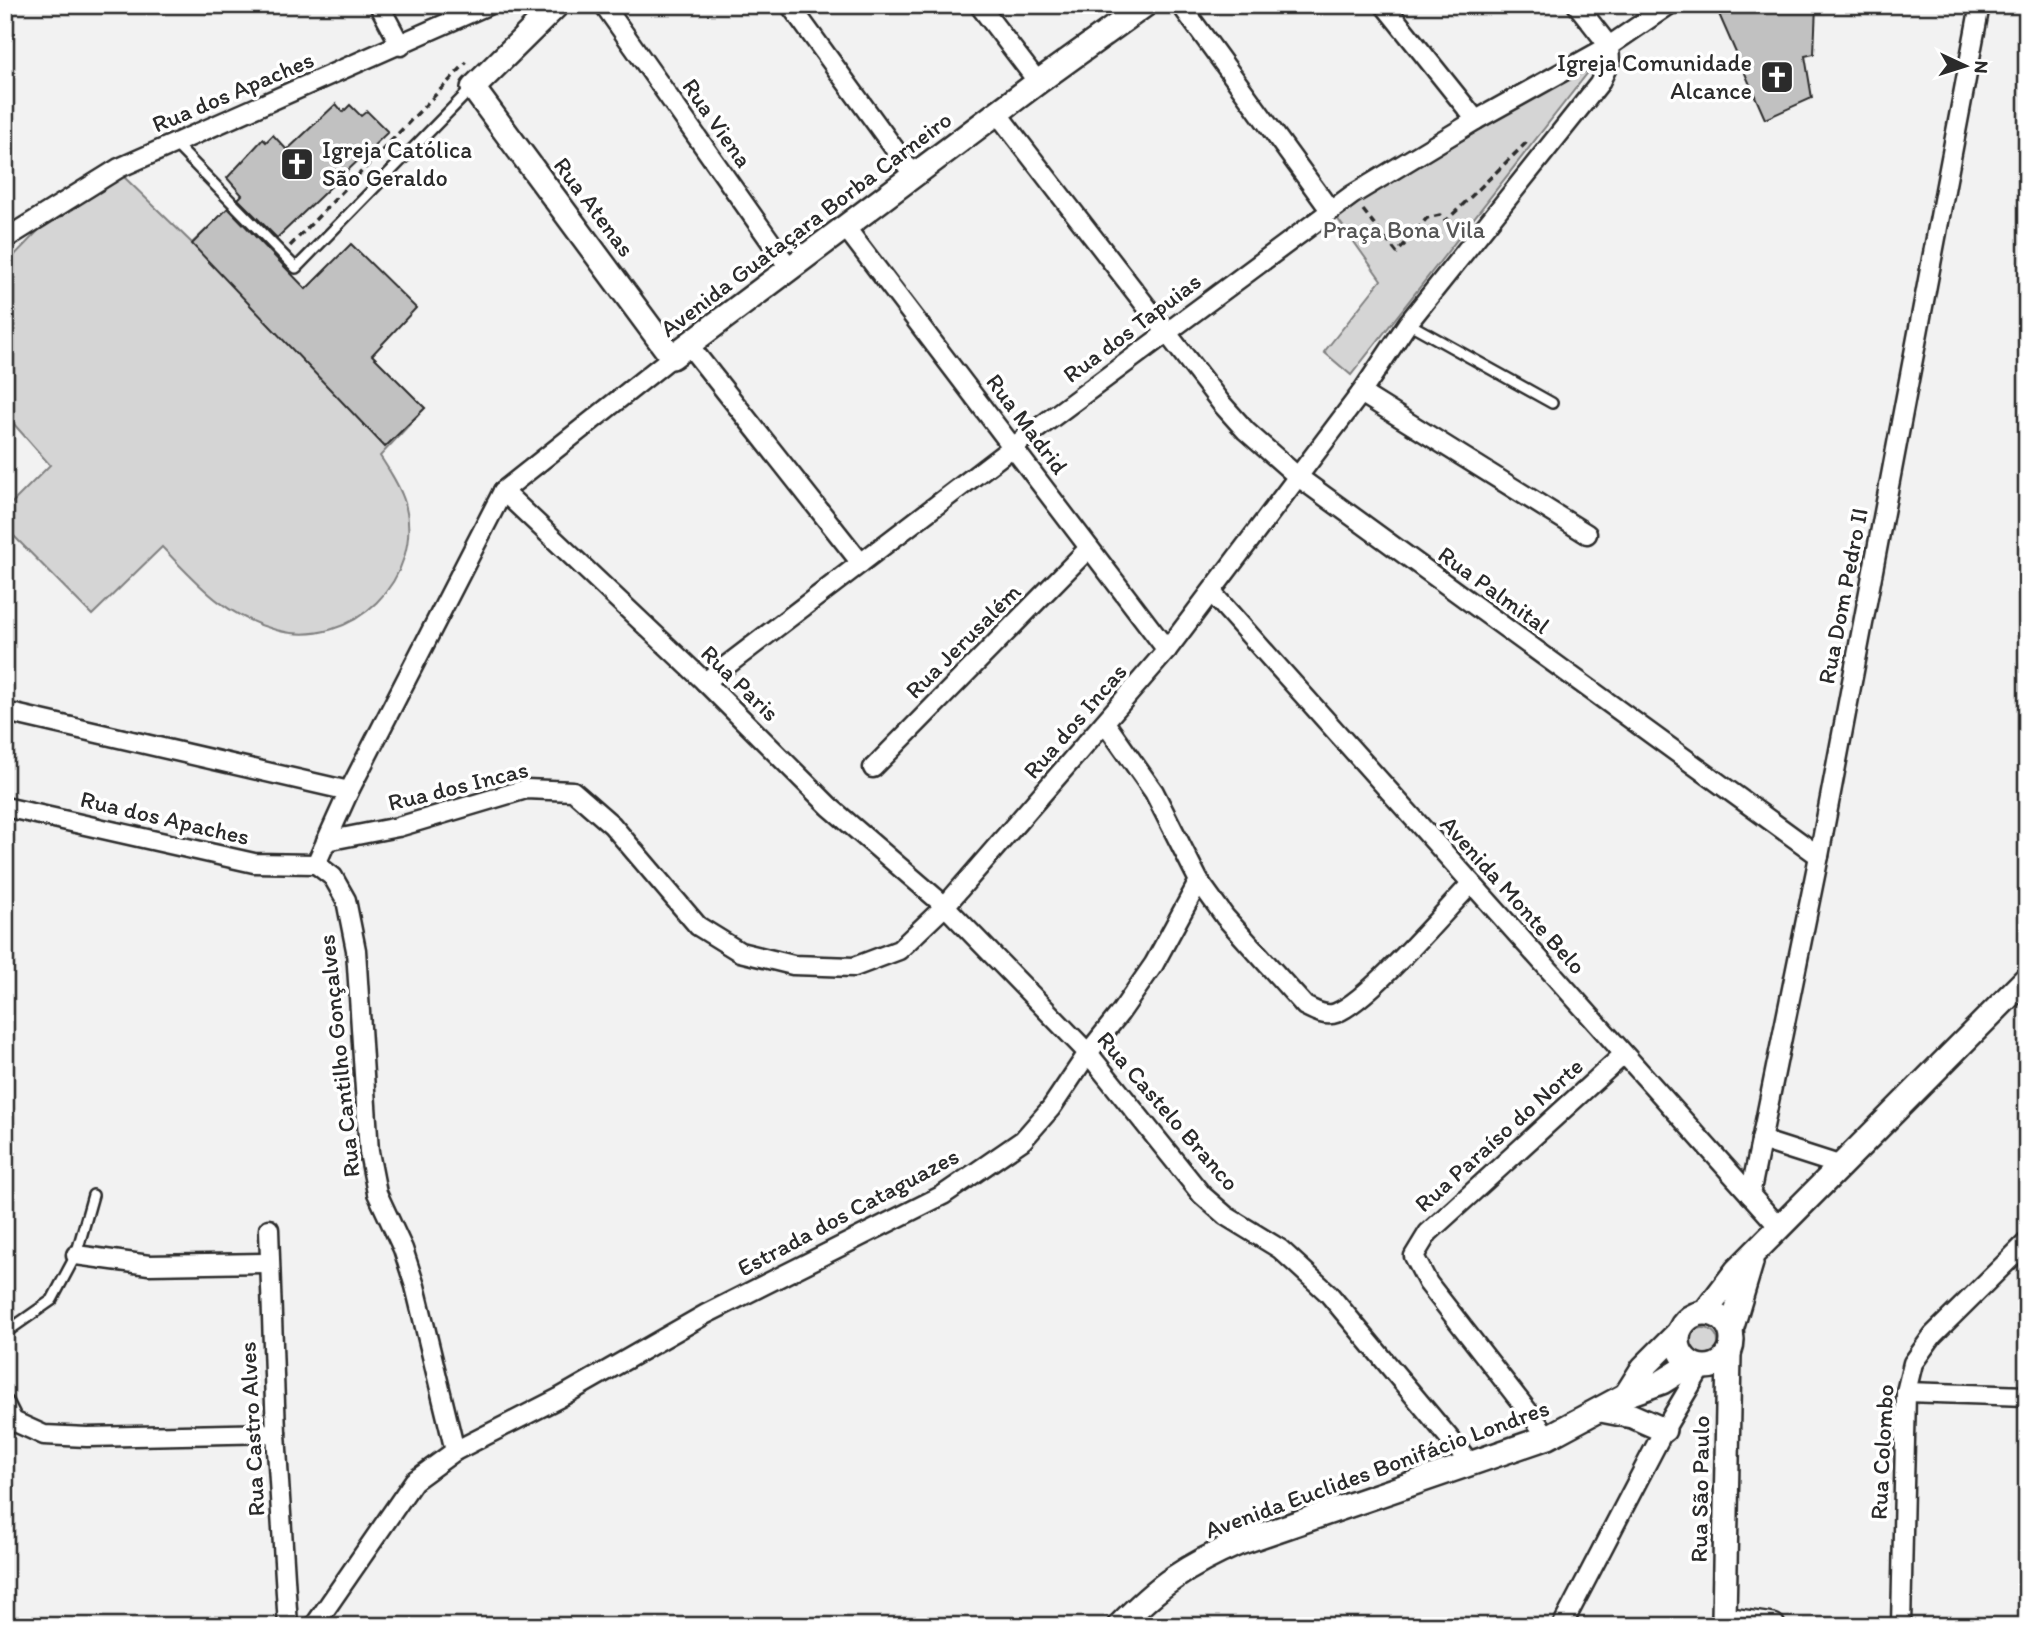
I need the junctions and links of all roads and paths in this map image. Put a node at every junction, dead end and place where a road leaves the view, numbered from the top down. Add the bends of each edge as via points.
1 (379, 5) edge
2 (488, 5) edge
3 (557, 5) edge
4 (604, 5) edge
5 (790, 5) edge
6 (979, 5) edge
7 (1145, 5) edge
8 (1181, 5) edge
9 (1384, 5) edge
10 (1577, 5) edge
11 (1669, 5) edge
12 (1980, 5) edge
13 (401, 46) junction
14 (1609, 46) junction
15 (473, 57) dead end
16 (1038, 82) junction
17 (473, 88) junction
18 (997, 113) junction
19 (1476, 120) junction
20 (1533, 136) dead end
21 (175, 144) junction
22 (915, 177) junction
23 (1352, 195) junction
24 (1330, 210) junction
25 (846, 228) junction
26 (5, 239) edge
27 (286, 250) dead end
28 (790, 269) junction
29 (1408, 323) junction
30 (1169, 333) junction
31 (680, 351) junction
32 (1361, 393) junction
33 (1552, 403) dead end
34 (1014, 446) junction
35 (1297, 476) junction
36 (503, 492) junction
37 (1587, 534) dead end
38 (1089, 548) junction
39 (862, 563) junction
40 (1213, 594) junction
41 (1167, 650) junction
42 (705, 682) junction
43 (15, 715) dead end
44 (1106, 724) junction
45 (873, 768) dead end
46 (349, 791) junction
47 (5, 807) edge
48 (326, 841) junction
49 (1819, 856) junction
50 (316, 864) junction
51 (1199, 881) junction
52 (1471, 884) junction
53 (945, 906) junction
54 (2027, 978) edge
55 (1088, 1053) junction
56 (1623, 1055) junction
57 (1761, 1140) junction
58 (1839, 1166) junction
59 (93, 1195) dead end
60 (1750, 1195) junction
61 (1779, 1227) junction
62 (269, 1229) dead end
63 (2027, 1242) edge
64 (1755, 1254) junction
65 (76, 1255) junction
66 (268, 1263) junction
67 (1704, 1312) junction
68 (1731, 1330) junction
69 (5, 1333) edge
70 (1678, 1333) junction
71 (1729, 1354) junction
72 (1696, 1366) junction
73 (1906, 1392) junction
74 (1626, 1395) junction
75 (2027, 1396) edge
76 (5, 1405) edge
77 (1601, 1410) junction
78 (1664, 1430) junction
79 (275, 1433) junction
80 (1548, 1437) junction
81 (456, 1451) junction
82 (1471, 1464) junction
83 (1724, 1623) edge
84 (288, 1626) edge
85 (314, 1626) edge
86 (1119, 1626) edge
87 (1562, 1626) edge
88 (1773, 1626) edge
89 (1901, 1626) edge

1 - 13 street
2 - 13 street, Rua dos Apaches
3 - 17 street
4 - 28 street, Rua Viena
5 - 22 street
6 - 16 street
7 - 16 street, Avenida Guataçara Borba Carneiro
8 - 24 street
9 - 19 street
10 - 14 street
11 - 14 street
12 - 49 street, Rua Dom Pedro II
13 - 21 street, Rua dos Apaches
14 - 19 street, Rua dos Tapuias
14 - 29 street, Rua dos Incas via 1609,61 1599,83
15 - 27 path
16 - 18 street, Avenida Guataçara Borba Carneiro
17 - 21 lane via 296,268
17 - 31 street, Rua Atenas
18 - 22 street, Avenida Guataçara Borba Carneiro
18 - 30 street, Rua Palmital
19 - 23 street, Rua dos Tapuias
20 - 23 path via 1446,221 1440,215 1427,218 1397,253
21 - 26 street, Rua dos Apaches via 119,168
22 - 25 street, Avenida Guataçara Borba Carneiro
23 - 24 street, Rua dos Tapuias
24 - 30 street, Rua dos Tapuias
25 - 28 street, Avenida Guataçara Borba Carneiro
25 - 34 street, Rua Madrid
28 - 31 street, Avenida Guataçara Borba Carneiro
29 - 32 street, Rua dos Incas
29 - 33 lane
30 - 34 street, Rua dos Tapuias
30 - 35 street, Rua Palmital via 1247,431
31 - 36 street, Avenida Guataçara Borba Carneiro
31 - 39 street
32 - 35 street, Rua dos Incas
32 - 37 street
34 - 38 street, Rua Madrid
34 - 39 street, Rua dos Tapuias
35 - 40 street, Rua dos Incas
35 - 49 street, Rua Palmital
36 - 42 street, Rua Paris
36 - 46 street
38 - 41 street, Rua Madrid
38 - 45 street, Rua Jerusalém
39 - 42 street, Rua dos Tapuias
40 - 41 street, Rua dos Incas
40 - 52 street, Avenida Monte Belo
41 - 44 street, Rua dos Incas
42 - 53 street, Rua Paris via 830,807
43 - 46 street
44 - 51 street via 1154,792
44 - 53 street, Rua dos Incas
46 - 48 street
47 - 50 street, Rua dos Apaches via 254,863
48 - 50 street
48 - 53 street, Rua dos Incas via 398,827 526,789 573,791 612,825 698,926 740,952 793,965 854,967 899,950
49 - 57 street, Rua Dom Pedro II
50 - 81 street, Rua Cantilho Gonçalves via 333,877 346,900 356,950 369,1152 377,1193 415,1286
51 - 52 street via 1305,1006 1335,1014 1359,999
51 - 55 street, Estrada dos Cataguazes via 1154,964
52 - 56 street, Avenida Monte Belo
53 - 55 street, Rua Castelo Branco
54 - 58 street
55 - 81 street, Estrada dos Cataguazes via 1023,1140 943,1195 706,1314
55 - 82 street, Rua Castelo Branco via 1202,1195 1226,1216 1280,1249 1328,1293
56 - 60 street, Avenida Monte Belo
56 - 80 street, Rua Paraíso do Norte via 1428,1233 1414,1256 1428,1283
57 - 58 street
57 - 60 street, Rua Dom Pedro II
58 - 61 street
59 - 65 lane
60 - 61 street, Avenida Monte Belo
61 - 64 street
62 - 66 street, Rua Castro Alves
63 - 73 street, Rua Colombo via 1933,1335 1913,1363
64 - 67 street
64 - 68 street via 1744,1277
65 - 66 street via 149,1265
65 - 69 lane via 52,1300
66 - 79 street, Rua Castro Alves
67 - 68 street via 1717,1315
67 - 70 street via 1688,1318
68 - 71 street
70 - 72 street via 1679,1351
70 - 74 street, Avenida Euclides Bonifácio Londres via 1643,1368
71 - 72 street via 1715,1366
71 - 83 street, Rua São Paulo
72 - 74 street, Avenida Euclides Bonifácio Londres
72 - 78 street
73 - 75 street
73 - 89 street, Rua Colombo
74 - 77 street, Avenida Euclides Bonifácio Londres
76 - 79 street via 13,1422 44,1435
77 - 78 street via 1632,1416
77 - 80 street, Avenida Euclides Bonifácio Londres
78 - 87 street
79 - 84 street, Rua Castro Alves
80 - 82 street, Avenida Euclides Bonifácio Londres
81 - 85 street, Estrada dos Cataguazes via 414,1480
82 - 86 street, Avenida Euclides Bonifácio Londres via 1196,1562 1155,1589
83 - 88 street

